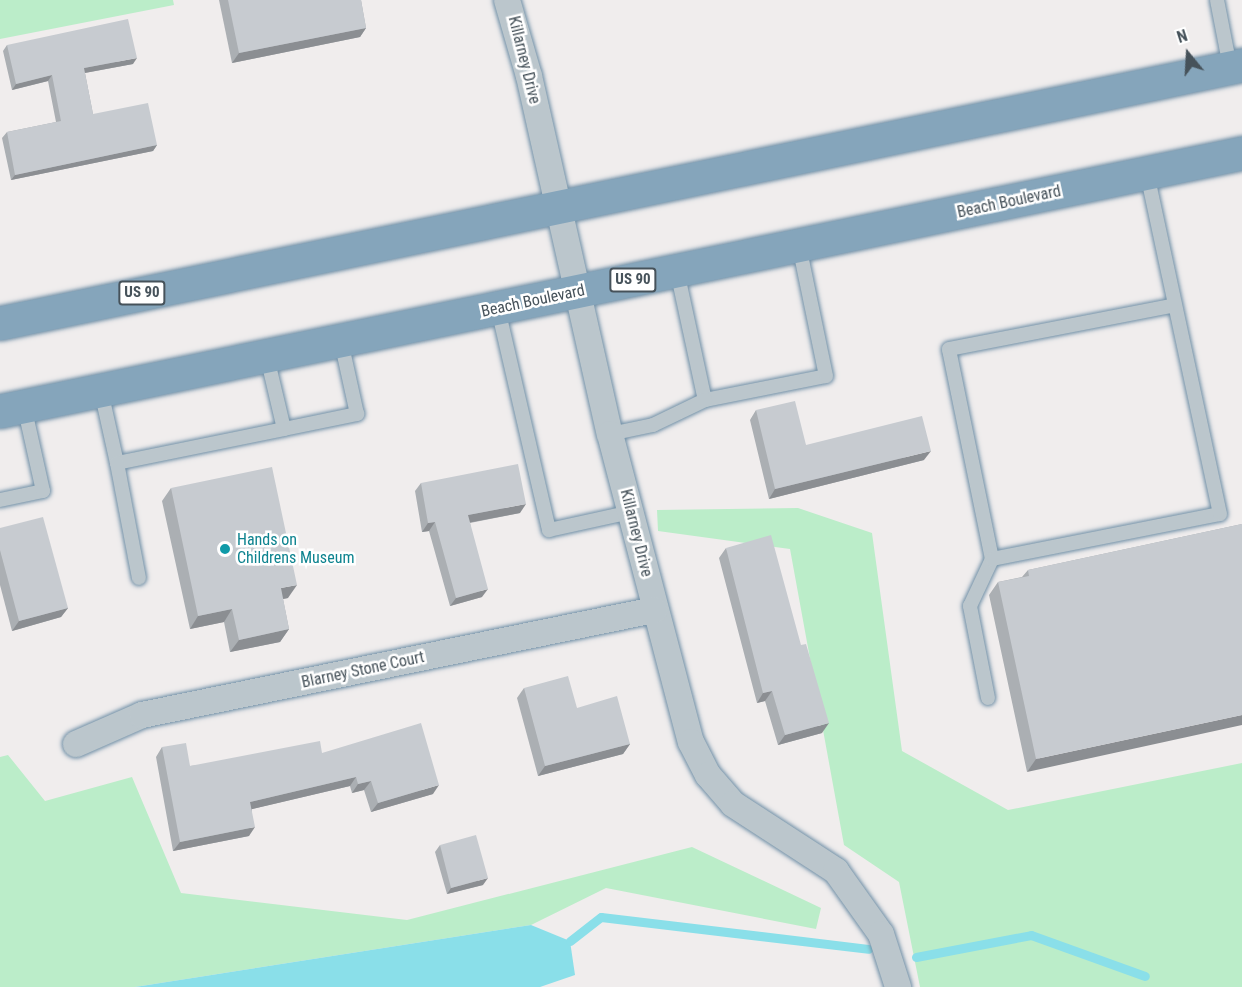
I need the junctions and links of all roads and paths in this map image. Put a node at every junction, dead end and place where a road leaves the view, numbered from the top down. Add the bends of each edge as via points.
1 (507, 0) edge
2 (1217, 0) edge
3 (1236, 66) edge
4 (1242, 153) edge
5 (1147, 173) junction
6 (558, 207) junction
7 (799, 246) junction
8 (677, 271) junction
9 (576, 292) junction
10 (1175, 305) junction
11 (498, 309) junction
12 (0, 323) edge
13 (341, 341) junction
14 (267, 357) junction
15 (102, 391) junction
16 (705, 400) junction
17 (12, 409) edge
18 (284, 429) junction
19 (610, 434) junction
20 (117, 463) junction
21 (0, 500) edge
22 (631, 512) junction
23 (992, 559) junction
24 (139, 578) dead end
25 (654, 610) junction
26 (988, 698) dead end
27 (76, 744) dead end
28 (898, 987) edge

1 - 6 street, Killarney Drive via 529,76
2 - 3 lane
3 - 6 highway, US 90
4 - 5 highway, Beach Boulevard / US 90
5 - 7 highway, Beach Boulevard / US 90
5 - 10 lane
6 - 9 street, Killarney Drive
6 - 12 highway, US 90
7 - 8 highway, Beach Boulevard / US 90
7 - 16 lane via 826,376
8 - 9 highway, Beach Boulevard / US 90
8 - 16 lane
9 - 11 highway, Beach Boulevard / US 90
9 - 19 street, Killarney Drive
10 - 23 lane via 949,349
10 - 23 lane via 1220,514
11 - 13 highway, Beach Boulevard / US 90
11 - 22 lane via 549,530
13 - 14 highway, Beach Boulevard / US 90
13 - 18 lane via 357,414
14 - 15 highway, Beach Boulevard / US 90
14 - 18 lane
15 - 17 highway, Beach Boulevard / US 90
15 - 20 lane
16 - 19 lane via 653,425
17 - 21 lane via 43,491
18 - 20 lane
19 - 22 street, Killarney Drive
20 - 24 lane
22 - 25 street, Killarney Drive
23 - 26 lane via 970,606
25 - 27 street, Blarney Stone Court via 142,715
25 - 28 street, Killarney Drive via 691,742 708,775 733,804 836,871 880,934

